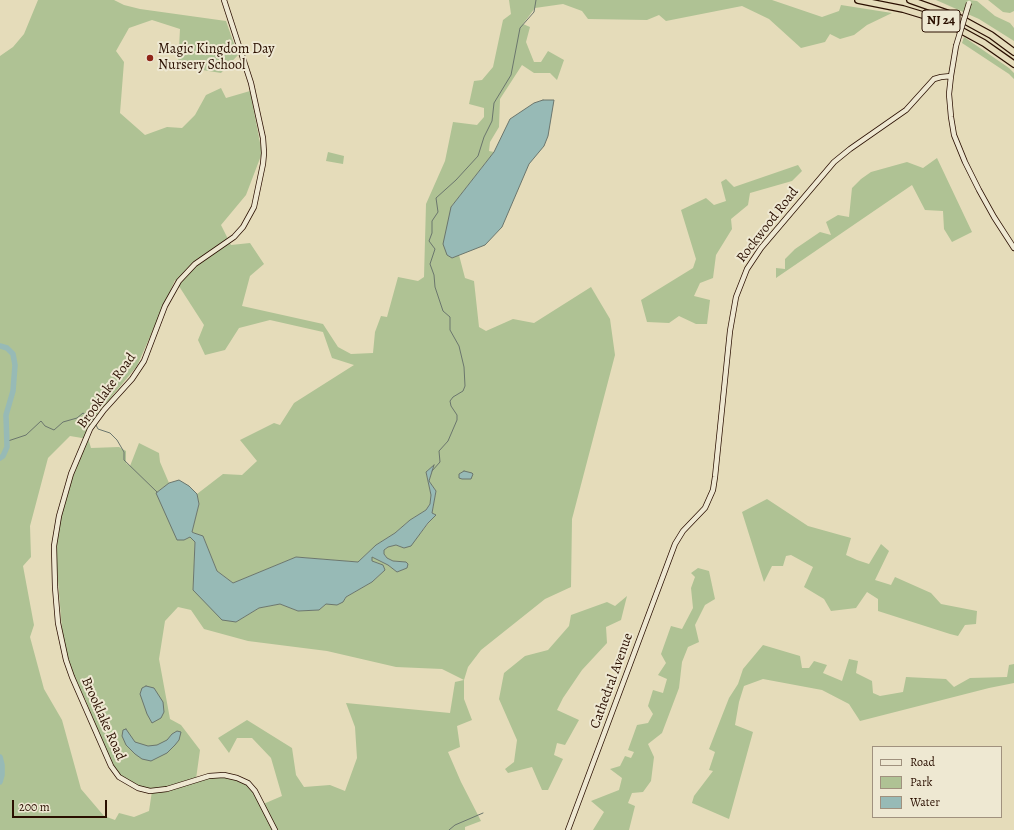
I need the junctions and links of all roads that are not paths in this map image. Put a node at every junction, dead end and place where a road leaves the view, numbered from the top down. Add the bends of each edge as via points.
1 (224, 0) edge
2 (858, 0) edge
3 (910, 0) edge
4 (969, 1) edge
5 (1014, 52) edge
6 (1014, 64) edge
7 (951, 76) junction
8 (1014, 248) edge
9 (678, 539) joint
10 (275, 830) edge
11 (568, 830) edge

1 - 10 street, Brooklake Road via 251,83 264,146 254,207 234,237 195,264 179,281 165,306 144,361 93,425 71,474 58,516 54,546 55,587 58,623 72,678 111,766 119,777 138,788 150,791 167,789 210,776 224,775 237,778 248,783 255,791
2 - 6 highway, NJ 24 via 903,9 953,26
3 - 5 highway, NJ 24 via 958,17 991,35
4 - 7 street, bridge via 956,46
7 - 8 street via 949,94 952,129 958,146 992,214
7 - 9 street, Rockwood Road via 934,79 903,112 834,162 747,268 736,297 730,331 713,490 705,508 682,531
9 - 11 street, Cathedral Avenue

